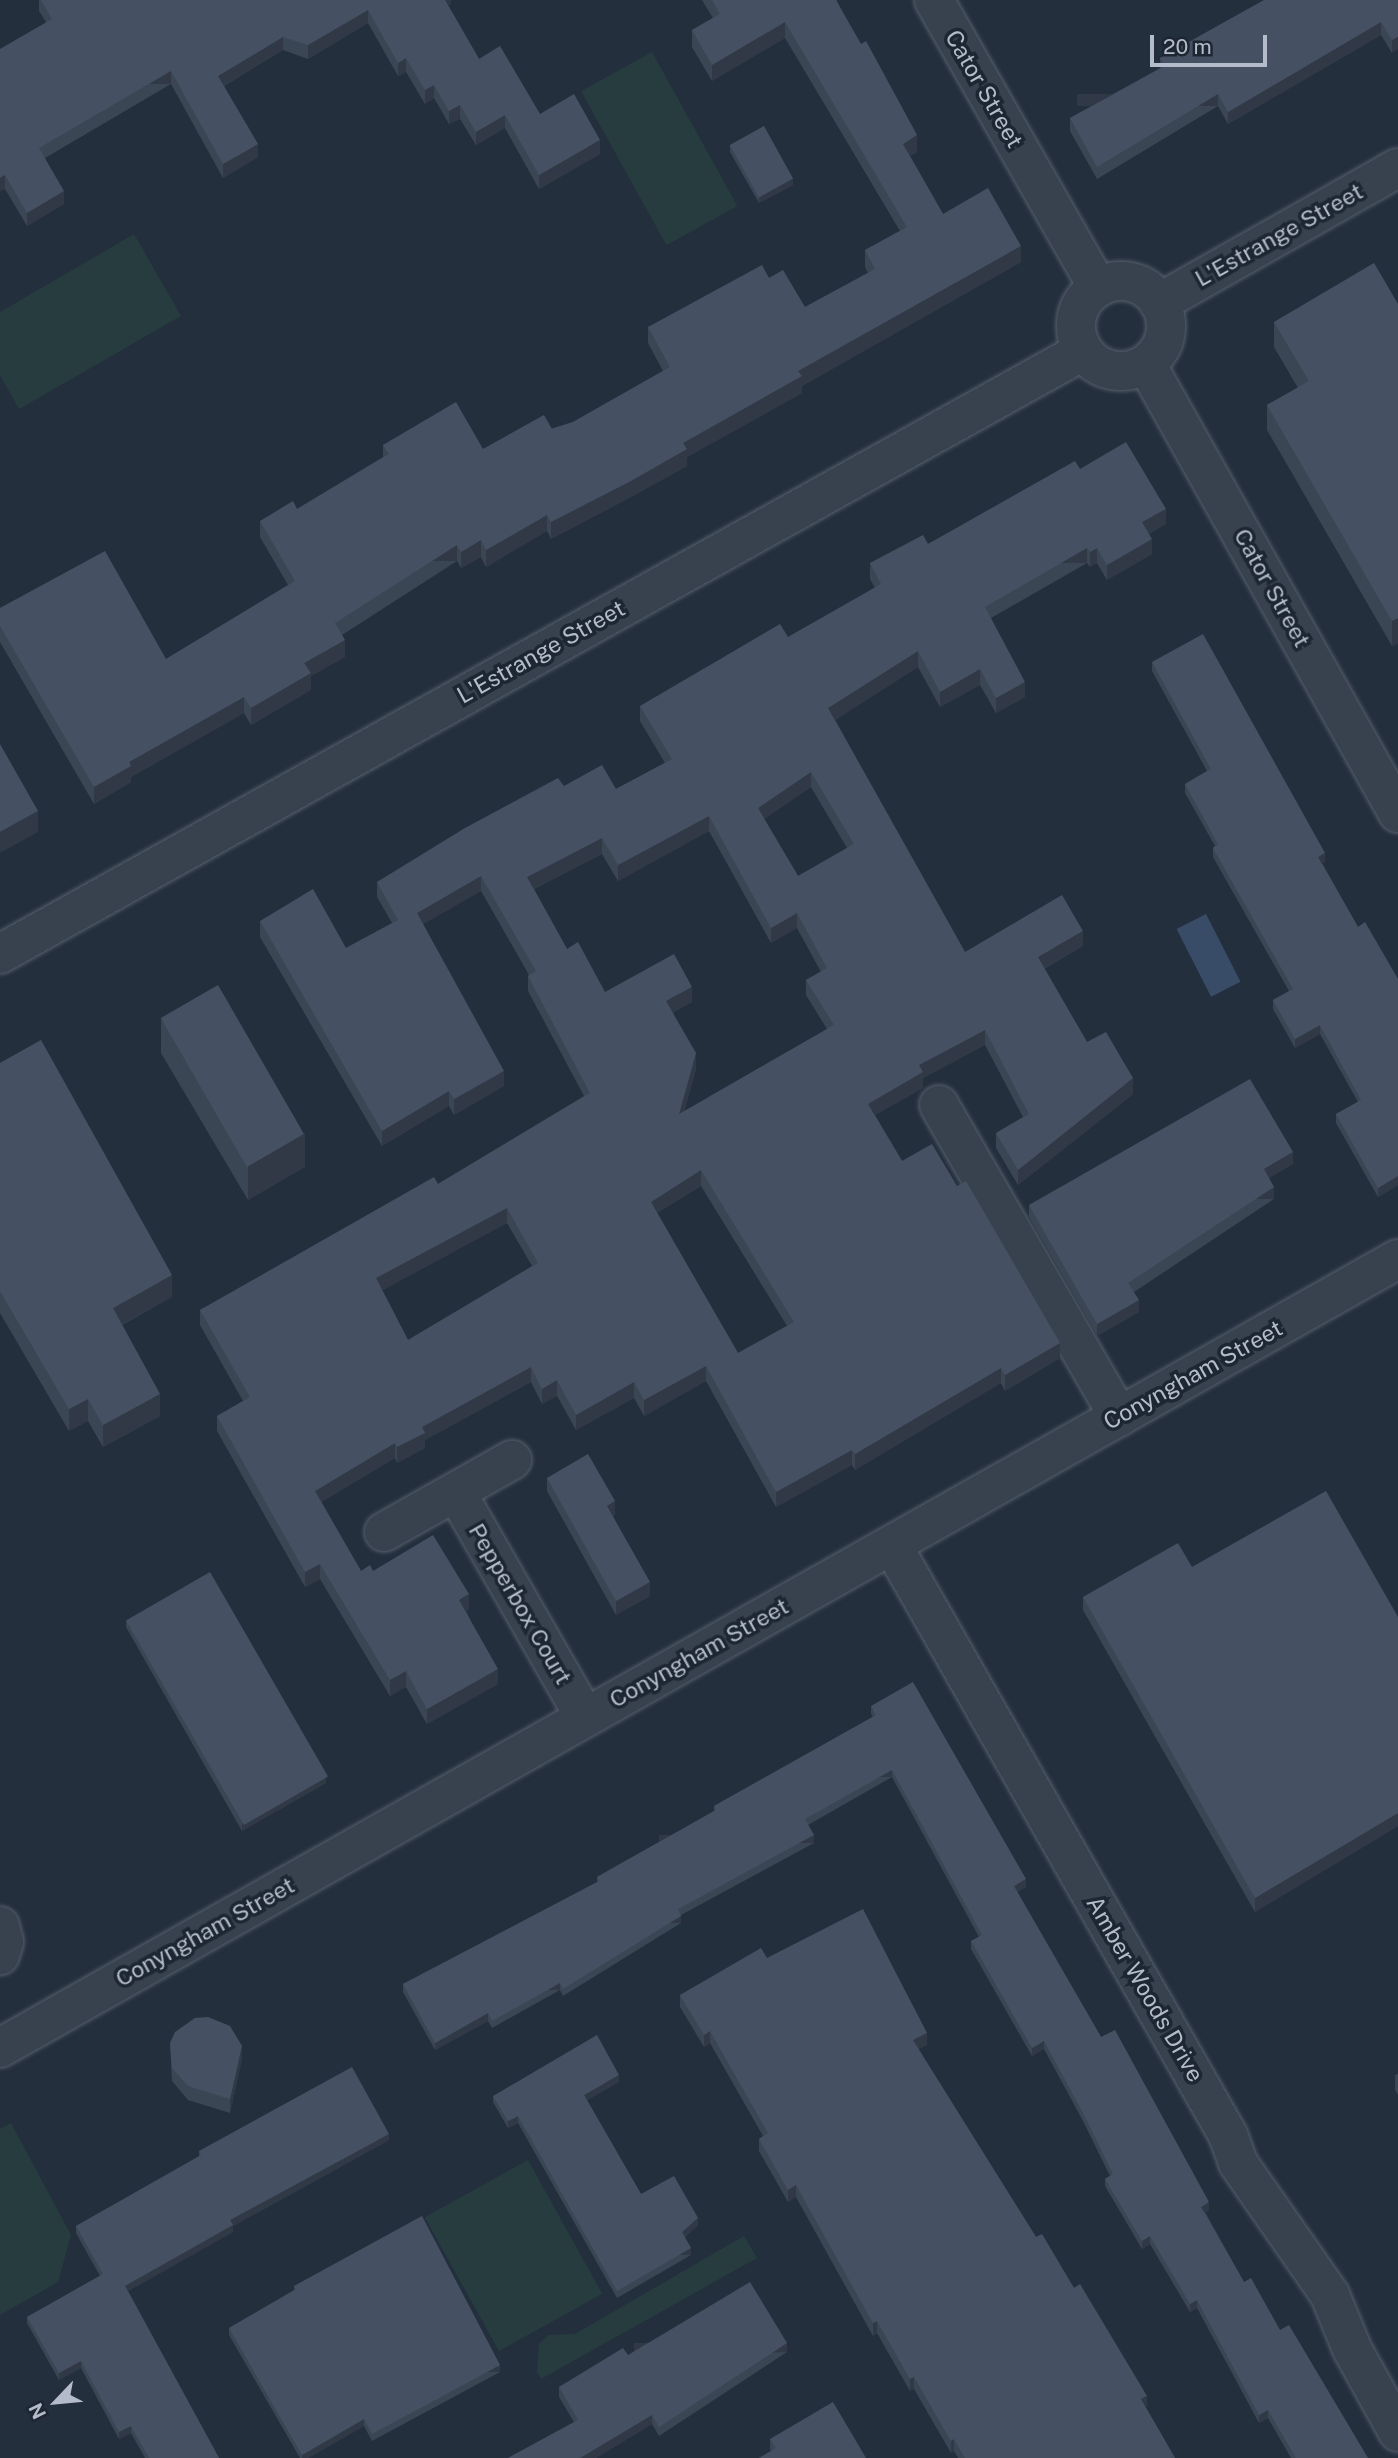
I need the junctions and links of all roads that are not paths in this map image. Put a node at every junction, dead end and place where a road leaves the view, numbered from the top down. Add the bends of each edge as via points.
1 (934, 0) edge
2 (1398, 168) edge
3 (1098, 287) junction
4 (1159, 303) junction
5 (1083, 351) junction
6 (1146, 364) junction
7 (1398, 813) edge
8 (0, 954) edge
9 (939, 1105) dead end
10 (1398, 1259) edge
11 (1119, 1417) junction
12 (512, 1460) dead end
13 (456, 1492) junction
14 (384, 1532) dead end
15 (892, 1545) junction
16 (585, 1717) junction
17 (0, 1926) edge
18 (0, 1955) edge
19 (0, 2048) edge
20 (1398, 2432) edge

1 - 3 street, Cator Street
2 - 4 street, L'Estrange Street
3 - 4 street via 1110,282 1138,284
3 - 5 street via 1079,309 1077,338
4 - 6 street via 1165,316 1163,342
5 - 6 street via 1105,369 1119,372
5 - 8 street, L'Estrange Street
6 - 7 street, Cator Street
9 - 11 street
10 - 11 street, Conyngham Street
11 - 15 street, Conyngham Street
12 - 13 street
13 - 14 street
13 - 16 street, Pepperbox Court
15 - 16 street, Conyngham Street
15 - 20 street, Amber Woods Drive via 1228,2136 1237,2163 1330,2295 1352,2349
16 - 19 street, Conyngham Street
17 - 18 street via 4,1942

